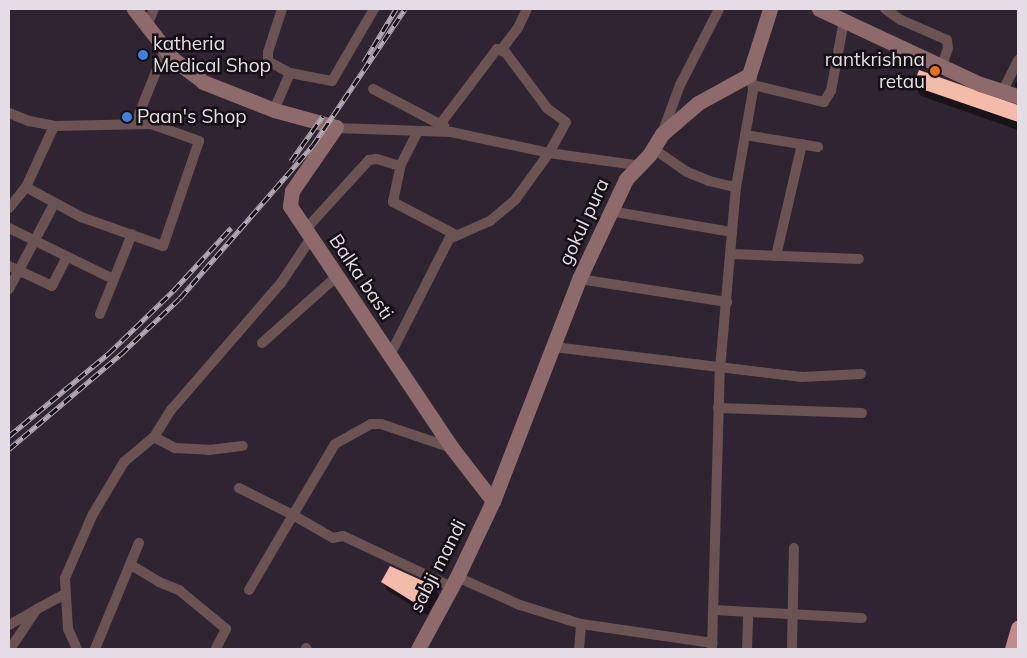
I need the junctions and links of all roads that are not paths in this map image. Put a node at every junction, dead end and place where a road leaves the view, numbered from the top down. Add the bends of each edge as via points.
1 (134, 9) edge
2 (154, 9) edge
3 (282, 9) edge
4 (374, 9) edge
5 (527, 9) edge
6 (719, 9) edge
7 (770, 9) edge
8 (818, 9) edge
9 (885, 9) edge
10 (844, 20) junction
11 (147, 26) junction
12 (165, 49) junction
13 (502, 49) junction
14 (1018, 60) edge
15 (942, 65) junction
16 (290, 73) junction
17 (752, 79) junction
18 (373, 89) dead end
19 (1003, 90) junction
20 (1018, 96) edge
21 (274, 110) junction
22 (9, 113) edge
23 (440, 123) junction
24 (135, 124) junction
25 (54, 126) junction
26 (336, 128) junction
27 (418, 131) junction
28 (451, 132) junction
29 (662, 134) junction
30 (745, 135) junction
31 (802, 144) junction
32 (818, 147) dead end
33 (654, 149) junction
34 (549, 153) junction
35 (636, 165) junction
36 (400, 166) junction
37 (26, 187) junction
38 (736, 187) junction
39 (54, 204) junction
40 (9, 208) edge
41 (610, 211) junction
42 (9, 228) edge
43 (732, 232) junction
44 (132, 234) junction
45 (308, 234) junction
46 (456, 235) junction
47 (34, 241) junction
48 (730, 254) junction
49 (776, 256) junction
50 (66, 258) junction
51 (859, 259) dead end
52 (9, 266) edge
53 (19, 272) junction
54 (335, 278) junction
55 (113, 279) junction
56 (579, 279) junction
57 (9, 289) edge
58 (727, 302) junction
59 (100, 314) dead end
60 (262, 343) dead end
61 (554, 347) junction
62 (391, 353) junction
63 (720, 369) junction
64 (861, 374) dead end
65 (718, 408) junction
66 (862, 413) dead end
67 (154, 437) junction
68 (243, 446) dead end
69 (452, 448) junction
70 (239, 488) dead end
71 (493, 501) junction
72 (293, 515) junction
73 (139, 543) dead end
74 (794, 548) dead end
75 (130, 565) junction
76 (455, 582) junction
77 (249, 590) dead end
78 (65, 594) junction
79 (44, 605) junction
80 (714, 610) junction
81 (748, 612) junction
82 (793, 616) junction
83 (862, 618) dead end
84 (9, 624) edge
85 (581, 624) junction
86 (1018, 628) edge
87 (712, 646) edge
88 (10, 649) edge
89 (77, 649) edge
90 (95, 649) edge
91 (216, 649) edge
92 (418, 649) edge
93 (578, 649) edge
94 (747, 649) edge
95 (792, 649) edge
96 (1012, 649) edge

1 - 11 street
2 - 11 street
3 - 16 street via 267,58
4 - 16 street via 332,81
5 - 13 street
6 - 29 street via 680,85
7 - 17 street
8 - 10 street
9 - 15 street via 901,20 947,40 948,48
10 - 15 street
10 - 17 street via 831,92 824,102
11 - 12 street
12 - 21 street via 203,82
12 - 24 street
13 - 23 street via 493,50
13 - 34 street via 547,108 566,122
14 - 19 street
15 - 19 street
16 - 21 street
17 - 29 street, gokul pura via 698,103
17 - 30 street
18 - 23 street
19 - 20 street
21 - 26 street
22 - 25 street
23 - 28 street
24 - 25 street
24 - 44 street via 151,124 199,143 164,245
25 - 37 street
26 - 27 street
26 - 45 street, Balka basti via 289,199
27 - 28 street
27 - 36 street
28 - 34 street
29 - 33 street, gokul pura
30 - 31 street
30 - 38 street
31 - 32 street
31 - 49 street
33 - 35 street, gokul pura
33 - 38 street via 687,172
34 - 35 street
34 - 46 street via 515,200 498,215
35 - 41 street, gokul pura
36 - 45 street via 377,159 369,160
36 - 46 street via 393,202
37 - 39 street
37 - 40 street
38 - 43 street
39 - 44 street
39 - 47 street
41 - 43 street
41 - 56 street, gokul pura
42 - 47 street
43 - 48 street
44 - 55 street
45 - 54 street, Balka basti
45 - 67 street via 281,283 172,410
46 - 62 street via 448,241
47 - 50 street
47 - 53 street
48 - 49 street
48 - 58 street
49 - 51 street
50 - 53 street via 52,286
50 - 55 street
52 - 53 street
53 - 57 street
54 - 60 street
54 - 62 street, Balka basti
55 - 59 street
56 - 58 street
56 - 61 street, gokul pura
58 - 63 street
61 - 63 street
61 - 71 street, gokul pura
62 - 69 street, Balka basti
63 - 64 street via 802,377
63 - 65 street
65 - 66 street
65 - 80 street
67 - 68 street via 175,448 209,450
67 - 78 street via 124,462 93,514 67,566
69 - 71 street, Balka basti
69 - 72 street via 381,424 371,424 335,444
70 - 72 street
71 - 76 street, sabji mandi
72 - 76 street via 332,538 343,536
72 - 77 street
73 - 75 street
74 - 82 street
75 - 90 street
75 - 91 street via 179,590 226,629
76 - 85 street
76 - 92 street, sabji mandi
78 - 79 street
78 - 89 street via 68,629
79 - 84 street
79 - 88 street
80 - 81 street
80 - 87 street
81 - 82 street
81 - 94 street
82 - 83 street
82 - 95 street
85 - 87 street
85 - 93 street
86 - 96 highway

